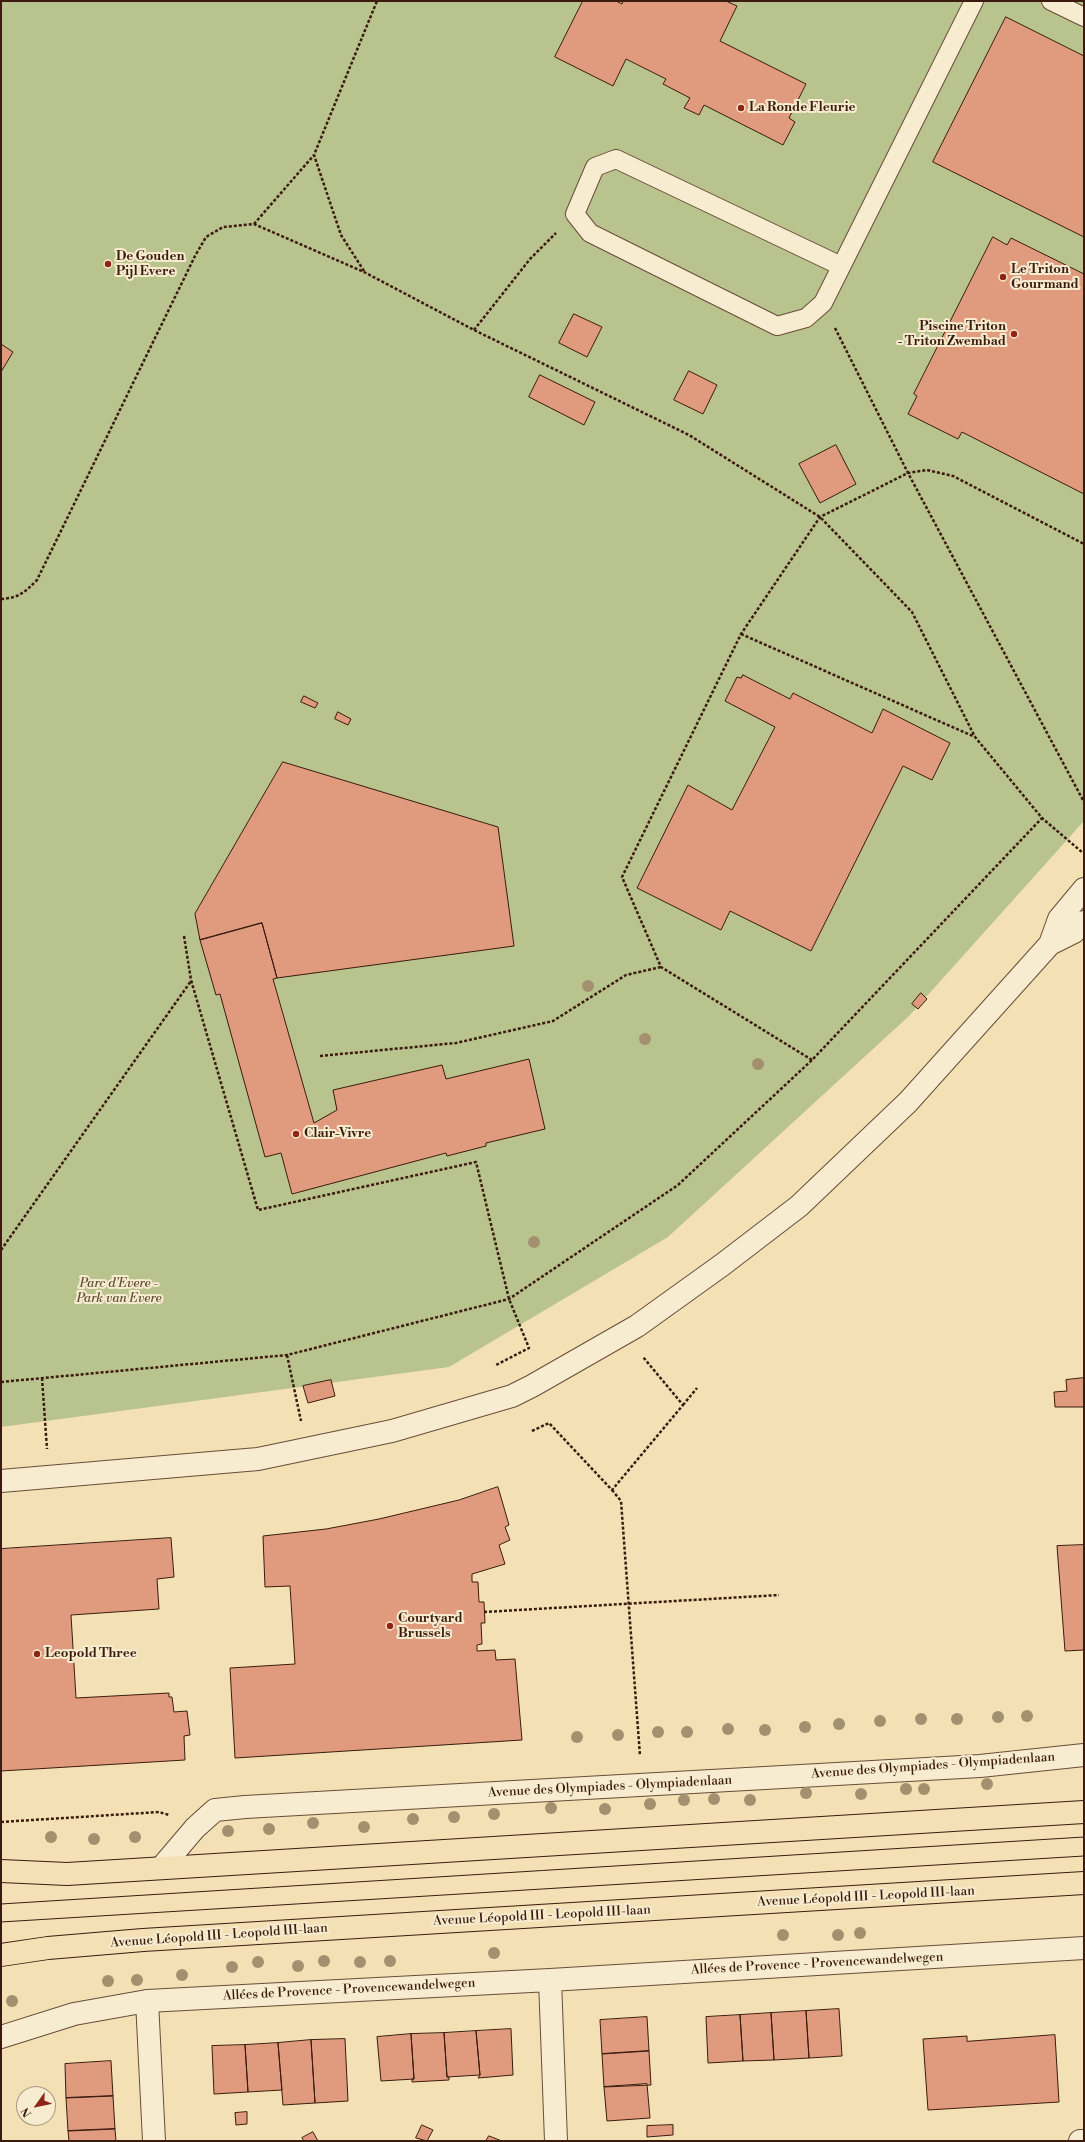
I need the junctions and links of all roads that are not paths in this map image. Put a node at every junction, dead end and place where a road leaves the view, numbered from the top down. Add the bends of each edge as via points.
1 (974, 1) edge
2 (1051, 1) edge
3 (1084, 17) edge
4 (841, 266) junction
5 (1084, 888) edge
6 (1084, 922) edge
7 (1050, 944) junction
8 (1, 1480) edge
9 (1084, 1755) edge
10 (1084, 1812) edge
11 (160, 1868) junction
12 (1, 1871) edge
13 (1084, 1883) edge
14 (1084, 1948) edge
15 (1, 1955) edge
16 (550, 1980) junction
17 (147, 2000) junction
18 (1, 2037) edge
19 (154, 2141) edge
20 (556, 2141) edge
21 (1080, 2141) edge
22 (1084, 2141) edge

1 - 4 lane
2 - 3 lane
4 - 4 lane via 616,160 595,167 575,214 590,233 777,326 806,318 823,303
5 - 7 street via 1059,919
6 - 7 street via 1074,932
7 - 8 street via 908,1102 799,1206 722,1265 624,1334 512,1396 392,1431 258,1460
9 - 11 street, Avenue des Olympiades - Olympiadenlaan via 980,1766 215,1810 195,1828
10 - 11 main road
11 - 12 main road via 67,1874
13 - 15 main road, Avenue Léopold III - Leopold III-laan via 142,1940
14 - 16 street, Allées de Provence - Provencewandelwegen
16 - 17 street, Allées de Provence - Provencewandelwegen
16 - 20 street
17 - 18 street, Allées de Provence - Provencewandelwegen via 74,2014
17 - 19 street
21 - 22 street

